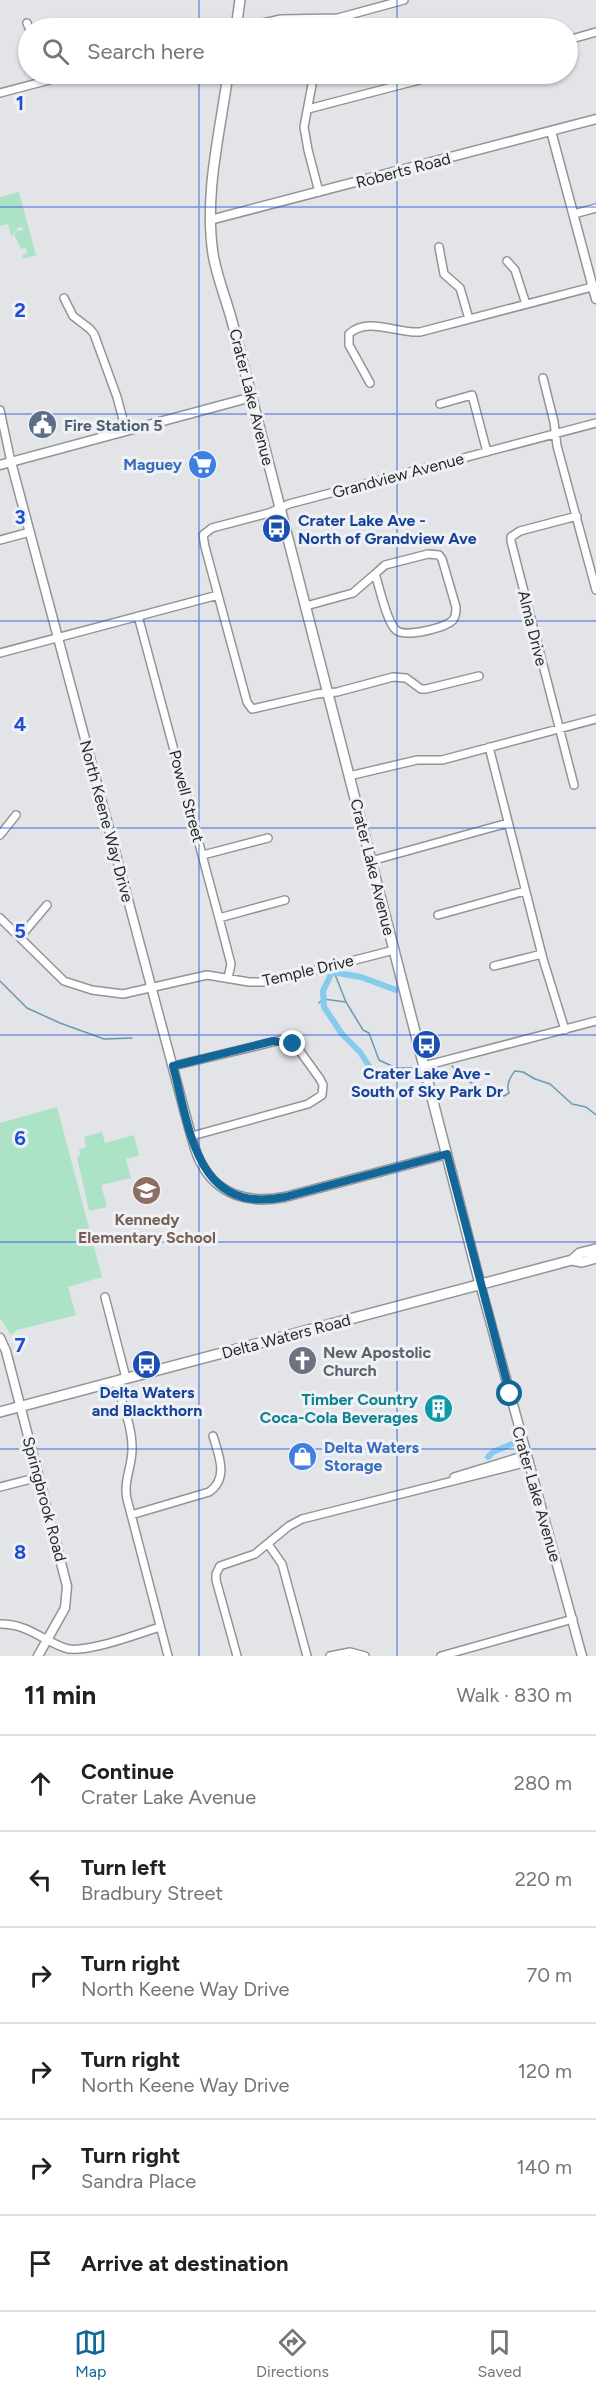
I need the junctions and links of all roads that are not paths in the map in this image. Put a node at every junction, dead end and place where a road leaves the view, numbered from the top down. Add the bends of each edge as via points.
1 (240, 0) edge
2 (404, 0) edge
3 (239, 18) edge
4 (338, 18) edge
5 (596, 32) edge
6 (578, 37) edge
7 (24, 84) edge
8 (226, 84) edge
9 (312, 84) edge
10 (404, 84) edge
11 (0, 93) edge
12 (308, 109) junction
13 (596, 119) edge
14 (551, 131) junction
15 (319, 192) junction
16 (596, 208) edge
17 (574, 214) junction
18 (210, 220) junction
19 (439, 247) dead end
20 (507, 261) dead end
21 (594, 286) edge
22 (64, 298) dead end
23 (596, 299) edge
24 (526, 304) junction
25 (469, 319) junction
26 (543, 378) dead end
27 (370, 382) dead end
28 (252, 397) junction
29 (440, 404) dead end
30 (0, 410) edge
31 (596, 423) edge
32 (126, 430) junction
33 (556, 433) junction
34 (487, 452) junction
35 (11, 462) junction
36 (0, 465) edge
37 (280, 508) junction
38 (577, 516) junction
39 (30, 532) junction
40 (0, 540) edge
41 (375, 574) junction
42 (596, 590) edge
43 (218, 595) junction
44 (306, 606) junction
45 (138, 616) junction
46 (58, 637) junction
47 (0, 652) edge
48 (479, 676) dead end
49 (328, 694) junction
50 (596, 719) edge
51 (559, 729) junction
52 (489, 747) junction
53 (350, 776) junction
54 (574, 785) dead end
55 (16, 815) dead end
56 (508, 823) junction
57 (0, 835) edge
58 (268, 838) dead end
59 (203, 855) junction
60 (371, 861) junction
61 (525, 891) junction
62 (285, 900) dead end
63 (47, 905) dead end
64 (438, 915) dead end
65 (0, 918) edge
66 (219, 918) junction
67 (20, 937) junction
68 (394, 950) junction
69 (542, 954) junction
70 (494, 966) dead end
71 (228, 978) junction
72 (152, 987) junction
73 (596, 1021) edge
74 (565, 1030) junction
75 (173, 1066) junction
76 (424, 1066) junction
77 (192, 1136) junction
78 (447, 1154) junction
79 (596, 1249) edge
80 (596, 1258) edge
81 (572, 1260) junction
82 (480, 1284) junction
83 (105, 1297) dead end
84 (0, 1338) edge
85 (121, 1379) junction
86 (21, 1406) junction
87 (0, 1412) edge
88 (213, 1436) dead end
89 (527, 1458) junction
90 (39, 1477) junction
91 (0, 1487) edge
92 (131, 1515) junction
93 (268, 1544) junction
94 (573, 1619) junction
95 (0, 1624) edge
96 (160, 1627) junction
97 (48, 1640) junction
98 (38, 1656) edge
99 (168, 1656) edge
100 (237, 1656) edge
101 (307, 1656) edge
102 (330, 1656) edge
103 (365, 1656) edge
104 (441, 1656) edge
105 (582, 1656) edge

1 - 3 main road
2 - 4 street
5 - 6 street
7 - 11 street
8 - 18 main road, Crater Lake Avenue via 212,175
9 - 12 street
10 - 12 street
12 - 15 street via 305,138
13 - 14 street, Roberts Road
14 - 15 street, Roberts Road
14 - 17 street
15 - 18 street, Roberts Road
16 - 17 street
17 - 21 street
18 - 28 main road, Crater Lake Avenue via 217,271
19 - 25 street via 444,274 460,288
20 - 24 street via 515,270
21 - 23 street
21 - 24 street
22 - 32 street via 73,316 94,334
24 - 25 street
25 - 27 street via 420,332 404,333 374,326 351,332 349,345
26 - 33 street
28 - 32 street
28 - 37 main road, Crater Lake Avenue
29 - 34 street via 472,395
30 - 35 street, North Keene Way Drive
31 - 33 street, Grandview Avenue
32 - 35 street
33 - 34 street, Grandview Avenue
33 - 38 street via 556,446
34 - 37 street, Grandview Avenue
35 - 36 street
35 - 39 street, North Keene Way Drive
37 - 43 street, Grandview Avenue via 212,528 203,535
37 - 44 main road, Crater Lake Avenue
38 - 42 street
38 - 51 street, Alma Drive via 511,537
39 - 40 street
39 - 46 street, North Keene Way Drive
41 - 41 street via 394,562 439,555 456,607 454,618 412,634 398,632 390,621
41 - 44 street via 353,592
43 - 45 street
43 - 49 street via 252,709
44 - 49 main road, Crater Lake Avenue
45 - 46 street
45 - 59 street, Powell Street
46 - 47 street
46 - 72 street, North Keene Way Drive
48 - 49 street via 426,690 406,678 393,677
49 - 53 main road, Crater Lake Avenue
50 - 51 street
51 - 52 street
51 - 54 street, Alma Drive
52 - 53 street via 442,760 417,759
52 - 56 street
53 - 60 main road, Crater Lake Avenue
55 - 57 street
56 - 60 street
56 - 61 street
58 - 59 street
59 - 66 street, Powell Street
60 - 68 main road, Crater Lake Avenue
61 - 64 street
61 - 69 street
62 - 66 street
63 - 67 street
65 - 67 street, Temple Drive
66 - 71 street, Powell Street via 231,964
67 - 72 street, Temple Drive via 54,973 72,985 123,994
68 - 71 street, Temple Drive via 270,982
68 - 76 main road, Crater Lake Avenue
69 - 70 street
69 - 74 street
71 - 72 street, Temple Drive via 199,975
72 - 75 street, North Keene Way Drive
73 - 74 street
74 - 76 street
75 - 77 street, North Keene Way Drive
75 - 77 street via 280,1040 297,1047 320,1078 322,1095 308,1104
76 - 78 main road, Crater Lake Avenue
77 - 78 street, North Keene Way Drive via 198,1157 212,1178 230,1192 256,1200 285,1197
78 - 82 main road, Crater Lake Avenue
79 - 81 main road, Delta Waters Road via 580,1253
80 - 81 main road, Delta Waters Road
81 - 82 main road, Delta Waters Road
82 - 85 main road, Delta Waters Road
82 - 89 street, Crater Lake Avenue
83 - 85 street
84 - 86 street, Springbrook Road
85 - 86 main road, Delta Waters Road
85 - 92 street via 132,1442 125,1486
86 - 87 main road, Delta Waters Road
86 - 90 street, Springbrook Road
88 - 92 street via 222,1470 214,1489
89 - 93 street via 302,1519
89 - 94 street, Crater Lake Avenue
90 - 91 street
90 - 97 street, Springbrook Road via 67,1586 65,1608
92 - 96 street
93 - 100 street via 255,1554 220,1566 216,1574
93 - 101 street via 282,1564
94 - 104 street
94 - 105 street, Crater Lake Avenue
95 - 97 street via 26,1628
96 - 97 street via 80,1650
96 - 99 street
97 - 98 street, Springbrook Road
102 - 103 street

